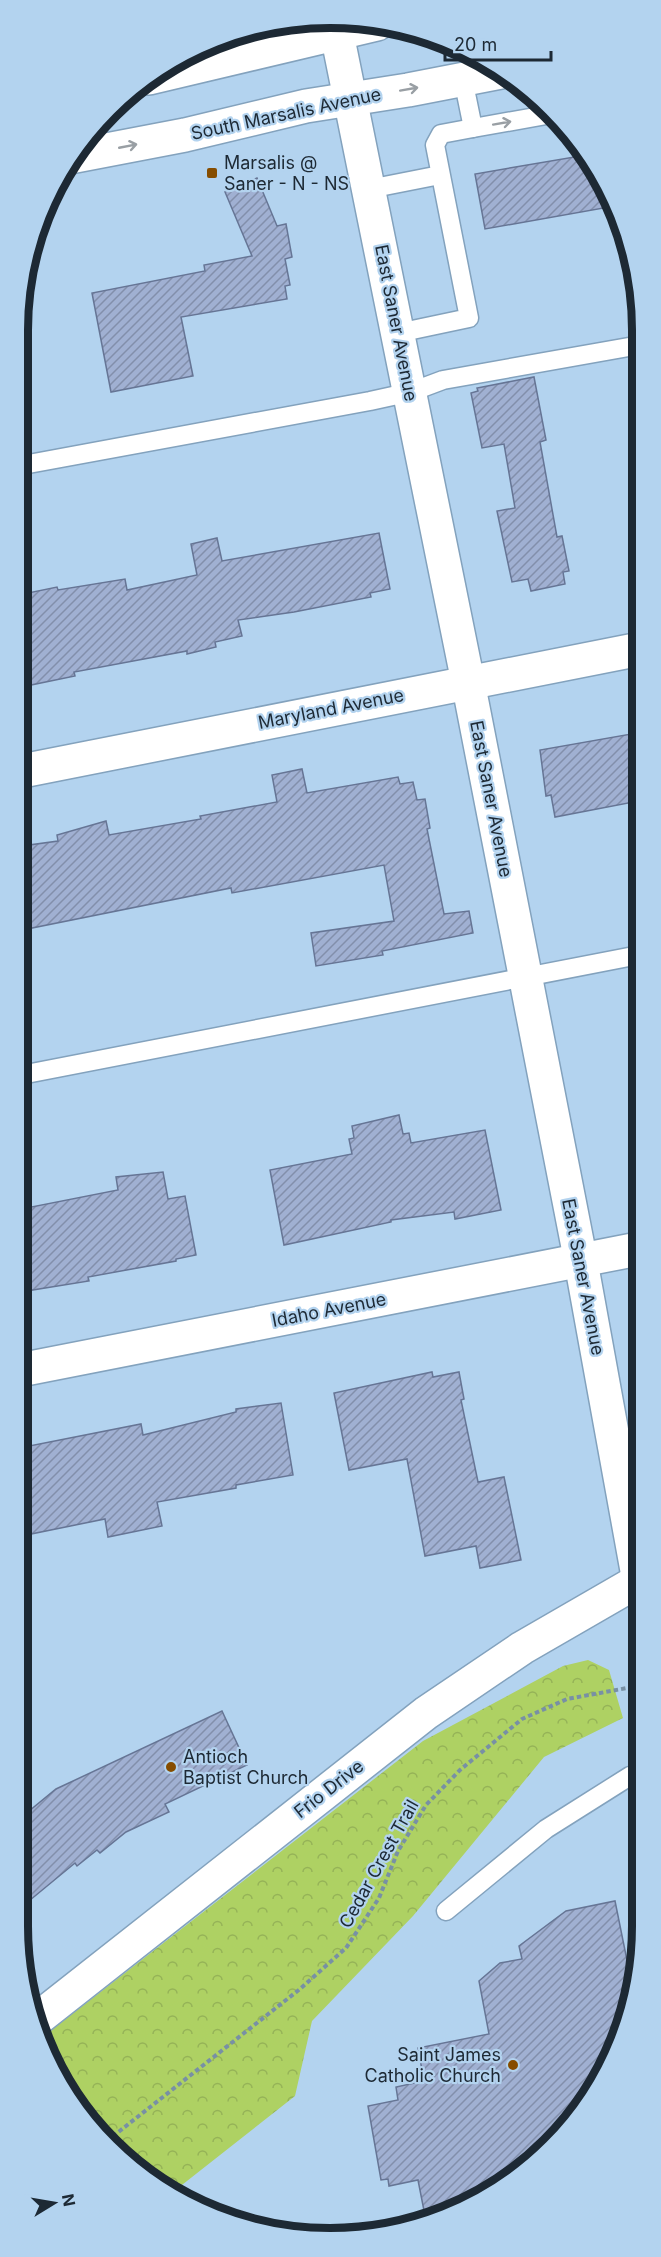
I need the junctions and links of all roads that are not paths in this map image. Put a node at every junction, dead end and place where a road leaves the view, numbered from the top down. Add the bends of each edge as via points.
1 (335, 28) edge
2 (336, 28) edge
3 (248, 43) edge
4 (192, 63) edge
5 (490, 74) edge
6 (463, 79) junction
7 (351, 99) junction
8 (543, 116) edge
9 (473, 128) junction
10 (86, 154) edge
11 (440, 175) junction
12 (369, 189) junction
13 (398, 333) junction
14 (632, 346) edge
15 (411, 392) junction
16 (28, 464) edge
17 (632, 651) edge
18 (468, 682) junction
19 (28, 770) edge
20 (632, 956) edge
21 (525, 977) junction
22 (28, 1075) edge
23 (632, 1251) edge
24 (581, 1262) junction
25 (28, 1368) edge
26 (632, 1546) edge
27 (632, 1583) edge
28 (632, 1776) edge
29 (446, 1911) dead end
30 (42, 2015) edge

1 - 3 street
2 - 7 street, East Saner Avenue
3 - 4 street
5 - 6 street, South Marsalis Avenue
7 -> 6 street, South Marsalis Avenue
6 - 9 lane
10 -> 7 street, South Marsalis Avenue
7 - 12 street, East Saner Avenue
9 -> 8 lane
9 - 11 lane via 441,134 435,145
11 - 12 lane
11 - 13 lane via 469,318
12 - 13 street, East Saner Avenue
13 - 15 street, East Saner Avenue
14 - 15 lane via 443,380
15 - 16 lane
15 - 18 street, East Saner Avenue
17 - 18 street, Maryland Avenue
18 - 19 street, Maryland Avenue
18 - 21 street, East Saner Avenue
20 - 21 lane
21 - 22 lane
21 - 24 street, East Saner Avenue
23 - 24 street, Idaho Avenue
24 - 25 street, Idaho Avenue
24 - 26 street, East Saner Avenue
27 - 30 street, Frio Drive via 522,1648 426,1713
28 - 29 lane via 546,1828

